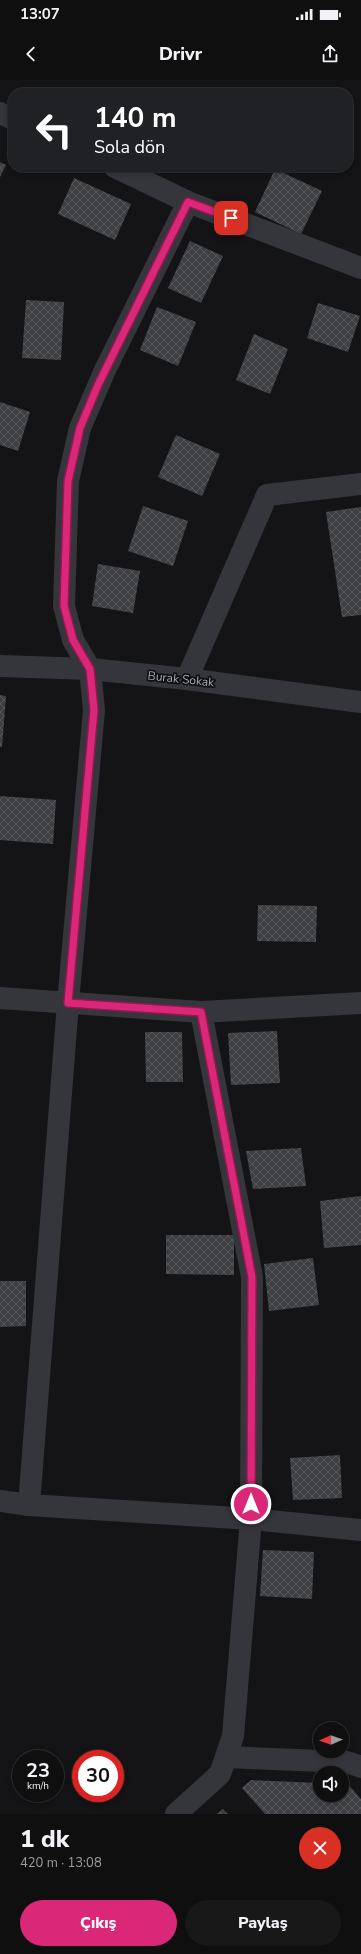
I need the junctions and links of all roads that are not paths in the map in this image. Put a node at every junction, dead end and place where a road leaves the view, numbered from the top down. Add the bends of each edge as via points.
1 (125, 172) edge
2 (188, 202) junction
3 (361, 268) edge
4 (361, 484) edge
5 (0, 666) edge
6 (90, 669) junction
7 (188, 679) junction
8 (361, 702) edge
9 (0, 998) edge
10 (68, 1003) junction
11 (361, 1003) edge
12 (201, 1012) junction
13 (0, 1501) edge
14 (29, 1505) junction
15 (251, 1519) junction
16 (361, 1530) edge
17 (226, 1757) junction
18 (361, 1767) edge
19 (176, 1814) edge

1 - 2 street
2 - 3 street
2 - 6 street via 98,385 80,428 68,481 64,606 73,640
4 - 7 street via 267,495
5 - 6 street, Burak Sokak
6 - 7 street, Burak Sokak
6 - 10 street via 94,710
7 - 8 street, Burak Sokak
9 - 10 street
10 - 12 street
10 - 14 street
11 - 12 street
12 - 15 street via 252,1277
13 - 14 street
14 - 15 street
15 - 16 street
15 - 17 street via 233,1736
17 - 18 street via 347,1762
17 - 19 street via 220,1774

